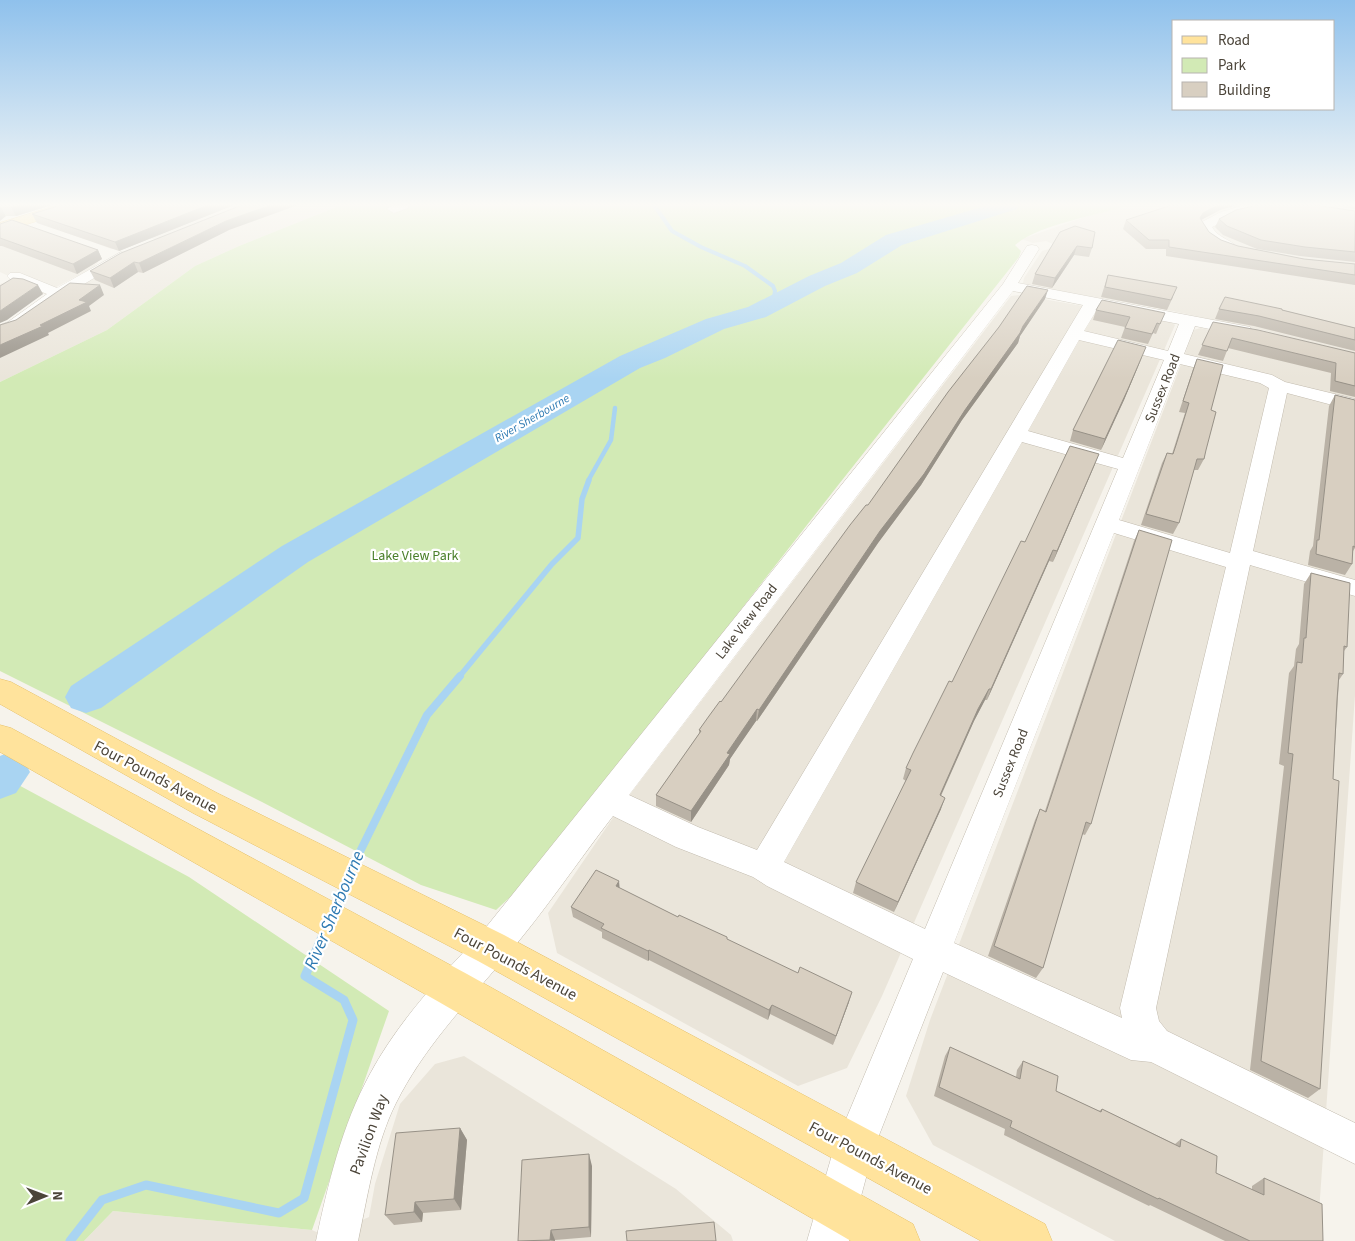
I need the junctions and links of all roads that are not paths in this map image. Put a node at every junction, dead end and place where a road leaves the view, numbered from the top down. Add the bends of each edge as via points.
1 (111, 263) edge
2 (1023, 263) edge
3 (15, 276) edge
4 (1009, 286) junction
5 (59, 293) junction
6 (1093, 302) junction
7 (1189, 320) junction
8 (0, 331) edge
9 (1074, 334) junction
10 (1263, 336) edge
11 (1174, 357) junction
12 (1279, 386) junction
13 (1355, 405) edge
14 (1016, 434) junction
15 (1130, 466) junction
16 (1107, 524) junction
17 (1240, 559) junction
18 (1355, 588) edge
19 (0, 690) edge
20 (0, 737) edge
21 (607, 799) junction
22 (764, 867) junction
23 (491, 948) junction
24 (934, 951) junction
25 (453, 988) junction
26 (1154, 1044) junction
27 (1355, 1144) edge
28 (854, 1148) junction
29 (833, 1225) edge
30 (337, 1241) edge
31 (896, 1241) edge
32 (1028, 1241) edge

1 - 5 street
2 - 4 street, Lake View Road
3 - 5 street
4 - 6 street
4 - 21 street, Lake View Road
5 - 8 street via 14,325
6 - 7 street
6 - 9 street
7 - 10 street
7 - 11 street, Sussex Road
9 - 11 street
9 - 14 street
11 - 12 street via 1266,379
11 - 15 street, Sussex Road
12 - 13 street
12 - 17 street
14 - 15 street
14 - 22 street
15 - 16 street, Sussex Road
16 - 17 street
16 - 24 street, Sussex Road
17 - 18 street
17 - 26 street via 1138,1008 1143,1030
19 - 23 main road, Four Pounds Avenue via 205,803
20 - 25 main road
21 - 22 street via 686,837
21 - 23 street, Lake View Road
22 - 24 street
23 - 25 street, Lake View Road
23 - 28 main road, Four Pounds Avenue
24 - 26 street via 1131,1041
24 - 28 street, Sussex Road
25 - 29 main road via 728,1144
25 - 30 street, Pavilion Way via 392,1072 373,1111
26 - 27 street
28 - 29 street, Sussex Road
28 - 32 main road, Four Pounds Avenue
29 - 31 main road

